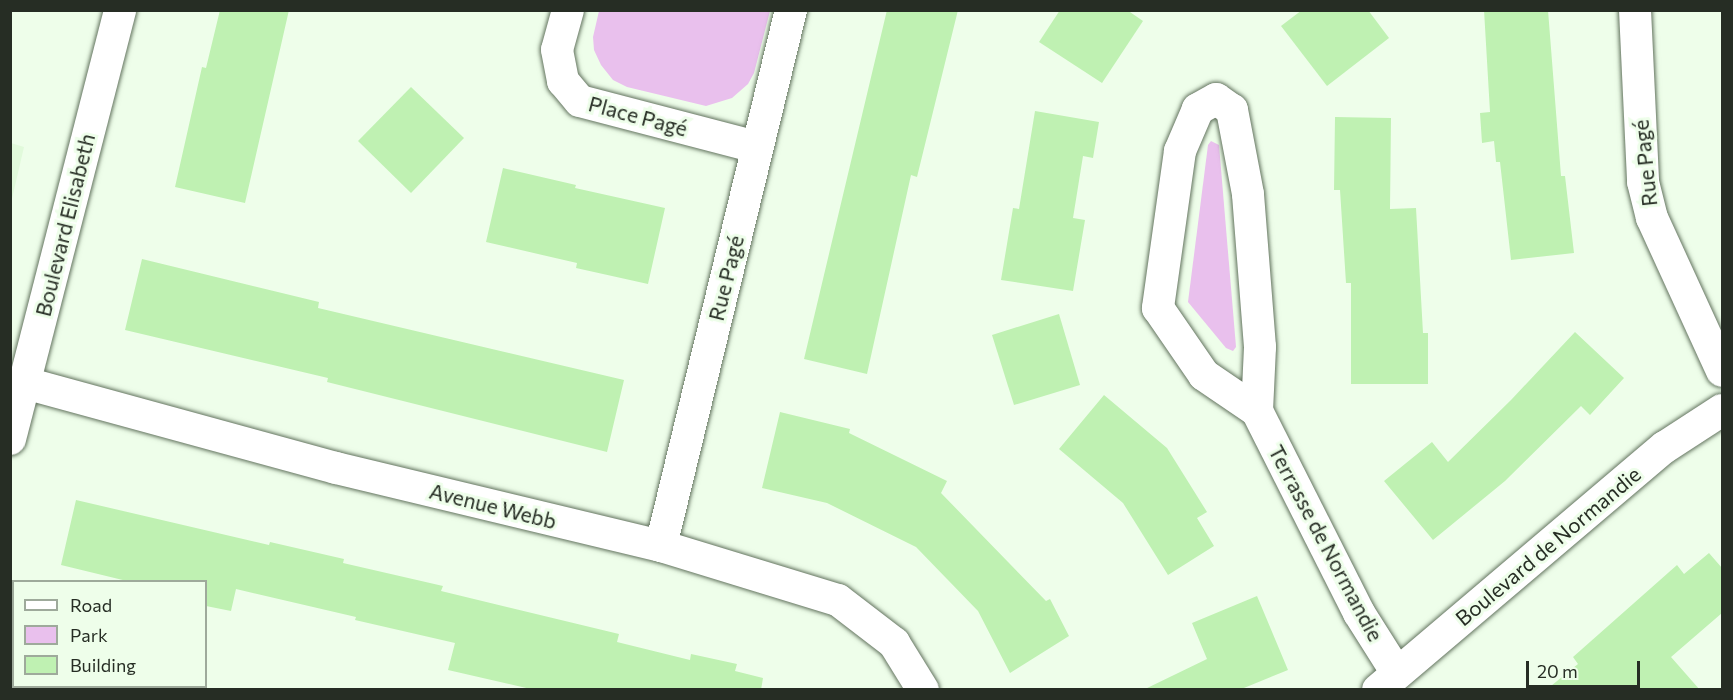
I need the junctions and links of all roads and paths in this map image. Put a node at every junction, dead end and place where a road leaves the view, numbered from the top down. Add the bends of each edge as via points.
1 (120, 10) edge
2 (568, 10) edge
3 (791, 10) edge
4 (1635, 10) edge
5 (758, 147) junction
6 (1722, 371) edge
7 (25, 383) junction
8 (1722, 410) edge
9 (1257, 411) junction
10 (10, 439) edge
11 (661, 546) junction
12 (1387, 681) edge
13 (923, 690) edge

1 - 7 street, Boulevard Elisabeth
2 - 5 street, Place Pagé via 557,50 563,81 580,101
3 - 5 street, Rue Pagé
4 - 6 street, Rue Pagé via 1643,182 1652,218
5 - 11 street, Rue Pagé
7 - 10 street, Boulevard Elisabeth
7 - 11 street, Avenue Webb via 336,468
8 - 12 street, Boulevard de Normandie via 1665,447
9 - 9 street, Terrasse de Normandie via 1260,347 1248,194 1232,110 1216,99 1198,109 1180,151 1158,308 1204,375
9 - 12 street, Terrasse de Normandie via 1359,613
11 - 13 street, Avenue Webb via 838,600 894,643

